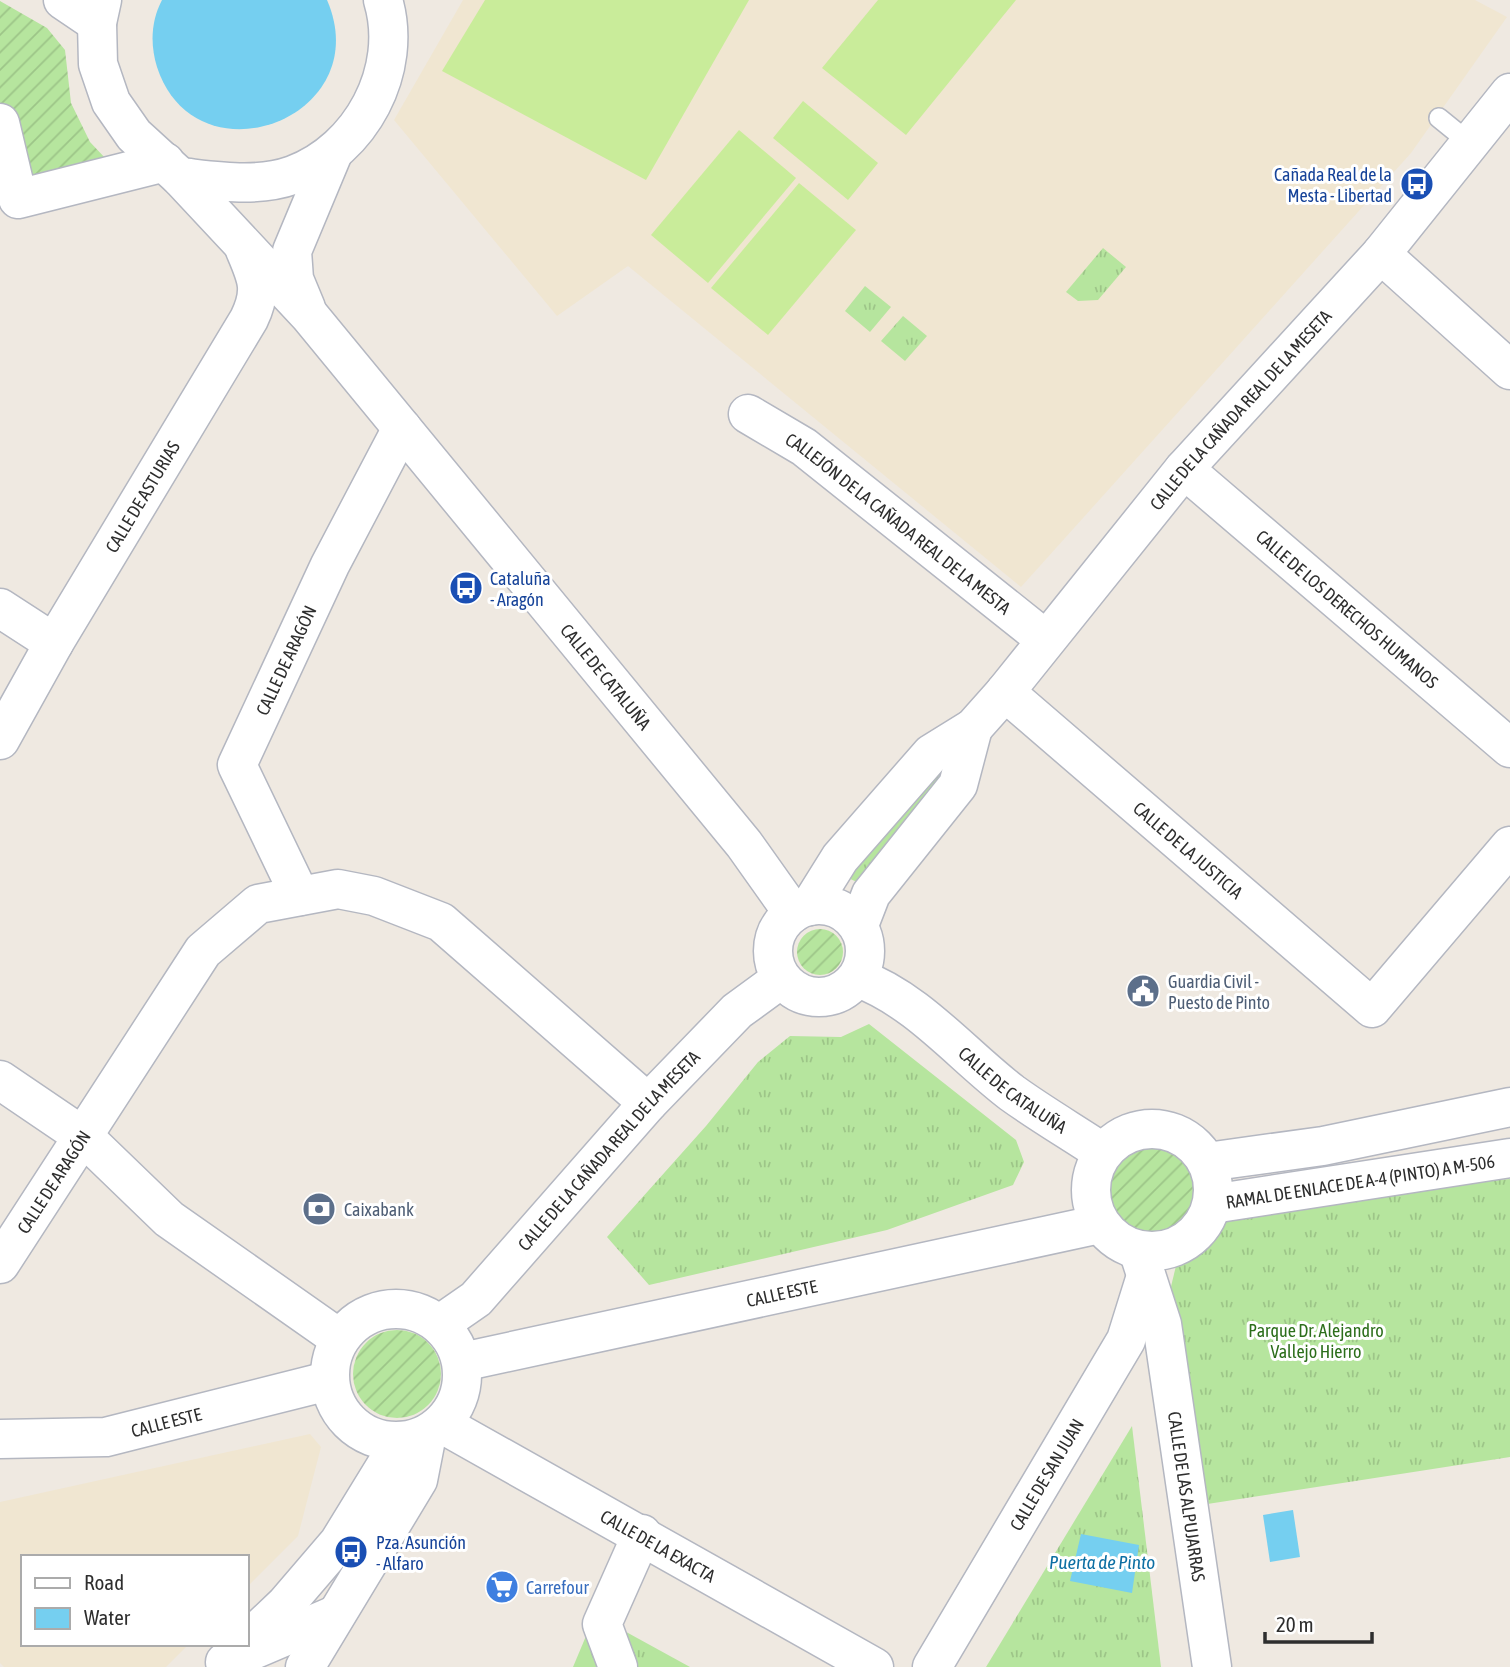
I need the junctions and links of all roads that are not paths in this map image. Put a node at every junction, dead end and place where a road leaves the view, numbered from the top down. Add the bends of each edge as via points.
1 (63, 0) edge
2 (383, 0) edge
3 (99, 11) edge
4 (1510, 93) edge
5 (1439, 118) dead end
6 (0, 123) edge
7 (1471, 144) junction
8 (333, 153) junction
9 (173, 170) junction
10 (245, 250) junction
11 (1381, 254) junction
12 (309, 315) junction
13 (1510, 370) edge
14 (748, 414) dead end
15 (402, 428) junction
16 (1184, 469) junction
17 (0, 608) edge
18 (1045, 639) junction
19 (54, 643) junction
20 (1005, 692) junction
21 (973, 728) junction
22 (0, 740) edge
23 (1510, 748) edge
24 (1510, 846) edge
25 (300, 896) junction
26 (801, 909) junction
27 (859, 925) junction
28 (781, 978) junction
29 (858, 978) junction
30 (0, 1080) edge
31 (648, 1103) junction
32 (1510, 1107) edge
33 (84, 1137) junction
34 (1102, 1152) junction
35 (1510, 1158) edge
36 (1208, 1162) junction
37 (1212, 1204) junction
38 (1100, 1224) junction
39 (1181, 1245) junction
40 (1142, 1263) junction
41 (0, 1264) edge
42 (440, 1324) junction
43 (1162, 1324) junction
44 (340, 1339) junction
45 (462, 1362) junction
46 (328, 1381) junction
47 (423, 1433) junction
48 (0, 1439) edge
49 (642, 1534) junction
50 (335, 1615) junction
51 (248, 1639) edge
52 (233, 1653) edge
53 (305, 1667) edge
54 (618, 1667) edge
55 (874, 1667) edge
56 (932, 1667) edge
57 (1212, 1667) edge

1 - 3 street
2 - 8 street via 389,48 383,82 363,121
3 - 9 street via 98,64 111,102 134,135
4 - 7 street, CALLE DE LA CAÑADA REAL DE LA MESETA
5 - 7 lane
6 - 9 street via 18,198
7 - 11 street, CALLE DE LA CAÑADA REAL DE LA MESETA
8 - 9 street via 293,175 248,184
8 - 12 street via 292,251 293,279
9 - 10 street
10 - 12 street
10 - 19 street, CALLE DE ASTURIAS via 258,284 255,307
11 - 13 street
11 - 16 street, CALLE DE LA CAÑADA REAL DE LA MESETA
12 - 15 street, CALLE DE CATALUÑA
14 - 18 street, CALLEJÓN DE LA CAÑADA REAL DE LA MESTA via 804,447
15 - 25 street, CALLE DE ARAGÓN via 330,565 237,765
15 - 26 street, CALLE DE CATALUÑA
16 - 18 street, CALLE DE LA CAÑADA REAL DE LA MESETA
16 - 23 street, CALLE DE LOS DERECHOS HUMANOS
17 - 19 street
18 - 20 street, CALLE DE LA CAÑADA REAL DE LA MESETA
19 - 22 street, CALLE DE ASTURIAS
20 - 21 street, CALLE DE LA CAÑADA REAL DE LA MESETA
20 - 24 street, CALLE DE LA JUSTICIA via 1372,1008
21 - 26 street, CALLE DE LA CAÑADA REAL DE LA MESETA via 931,754
21 - 27 street, CALLE DE LA CAÑADA REAL DE LA MESETA via 958,785 871,894
25 - 31 street, CALLE DE ARAGÓN via 338,889 374,895 441,922
25 - 33 street, CALLE DE ARAGÓN via 258,904 203,951
26 - 27 street via 828,905
26 - 28 street via 780,926 773,943
27 - 29 street via 865,961
28 - 29 street via 794,991 811,998 845,990
28 - 31 street, CALLE DE LA CAÑADA REAL DE LA MESETA via 737,1011
29 - 34 street, CALLE DE CATALUÑA via 879,986 915,1011 1013,1093
30 - 33 street
31 - 42 street, CALLE DE LA CAÑADA REAL DE LA MESETA via 476,1299
32 - 36 street via 1323,1146
33 - 41 street, CALLE DE ARAGÓN
33 - 44 street via 169,1219
34 - 36 street via 1127,1133 1158,1128 1187,1138
34 - 38 street via 1091,1175 1090,1200
35 - 37 street, RAMAL DE ENLACE DE A-4 (PINTO) A M-506
36 - 37 street via 1214,1183
37 - 39 street via 1201,1228
38 - 40 street
38 - 45 street, CALLE ESTE
39 - 40 street
39 - 43 street
40 - 43 street
40 - 56 street, CALLE DE SAN JUAN via 1126,1340
42 - 44 street via 412,1309 380,1309 352,1324
42 - 45 street
43 - 57 street, CALLE DE LAS ALPUJARRAS
44 - 46 street via 333,1349
45 - 47 street via 456,1406
46 - 47 street via 336,1406 352,1426 373,1438
46 - 48 street, CALLE ESTE via 106,1437
47 - 49 street, CALLE DE LA EXACTA
47 - 50 street via 418,1480
47 - 51 street via 339,1542 285,1605
49 - 54 street via 602,1624
49 - 55 street, CALLE DE LA EXACTA
50 - 52 street
50 - 53 street

